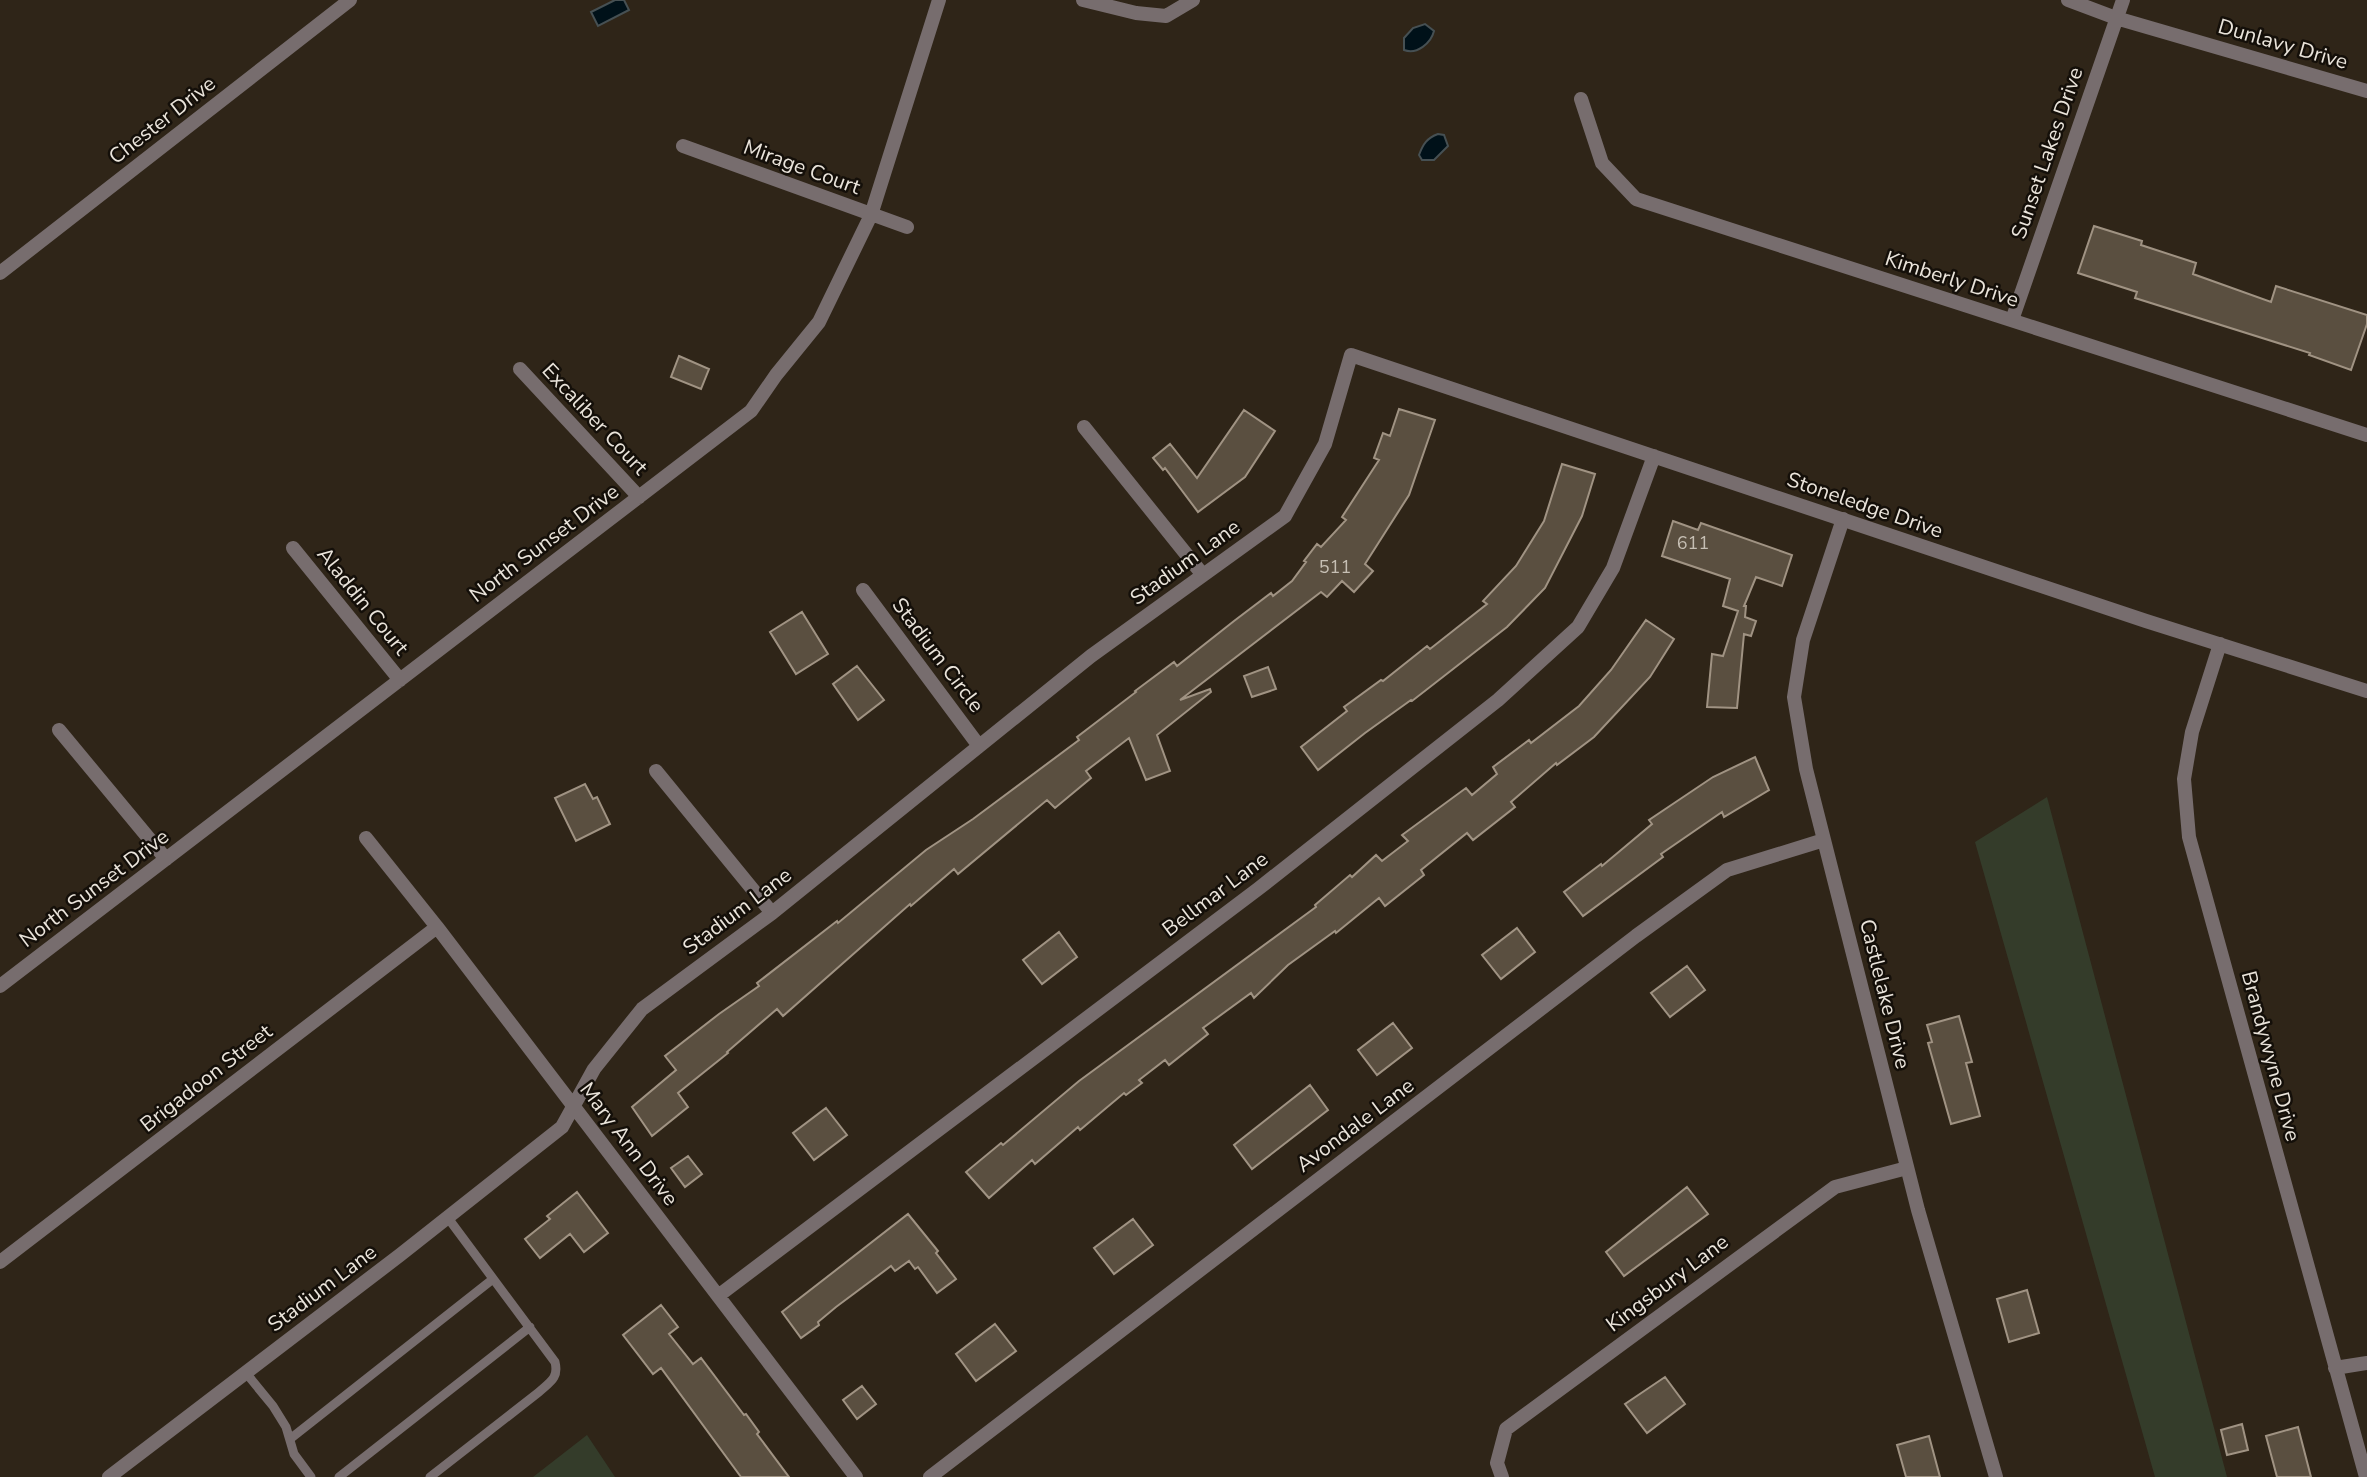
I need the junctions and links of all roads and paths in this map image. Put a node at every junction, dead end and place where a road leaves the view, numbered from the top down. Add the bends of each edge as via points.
1 (350, 0) edge
2 (939, 0) edge
3 (1083, 0) edge
4 (1194, 0) edge
5 (2068, 0) edge
6 (2123, 0) edge
7 (2116, 18) junction
8 (2367, 91) edge
9 (1581, 99) dead end
10 (682, 146) dead end
11 (871, 215) junction
12 (907, 227) dead end
13 (0, 273) edge
14 (2012, 320) junction
15 (1351, 355) joint
16 (520, 369) dead end
17 (1084, 427) dead end
18 (2367, 435) edge
19 (1654, 456) junction
20 (639, 497) junction
21 (1843, 519) junction
22 (293, 548) dead end
23 (1203, 575) junction
24 (863, 590) dead end
25 (2220, 644) junction
26 (400, 680) junction
27 (2367, 691) edge
28 (59, 730) dead end
29 (979, 746) junction
30 (656, 771) dead end
31 (366, 838) dead end
32 (1824, 840) junction
33 (166, 859) junction
34 (772, 913) junction
35 (437, 927) junction
36 (0, 986) edge
37 (573, 1106) junction
38 (1907, 1168) junction
39 (447, 1218) junction
40 (0, 1262) edge
41 (494, 1279) junction
42 (718, 1296) junction
43 (530, 1327) junction
44 (2367, 1363) edge
45 (2335, 1368) junction
46 (246, 1373) junction
47 (290, 1440) junction
48 (109, 1477) edge
49 (311, 1477) edge
50 (340, 1477) edge
51 (430, 1477) edge
52 (856, 1477) edge
53 (930, 1477) edge
54 (1502, 1477) edge
55 (1996, 1477) edge
56 (2365, 1477) edge

1 - 13 street, Chester Drive
2 - 11 street, North Sunset Drive
3 - 4 street via 1166,16
5 - 7 street, Dunlavy Drive
6 - 7 street, Sunset Lakes Drive
7 - 8 street, Dunlavy Drive
7 - 14 street, Sunset Lakes Drive
9 - 14 street, Kimberly Drive via 1602,163 1636,199
10 - 11 street, Mirage Court
11 - 12 street, Mirage Court
11 - 20 street, North Sunset Drive via 819,321 751,411
14 - 18 street, Kimberly Drive
15 - 19 street, Stoneledge Drive
15 - 23 street, Stadium Lane via 1325,444 1285,516
16 - 20 street, Excaliber Court
17 - 23 street
19 - 21 street, Stoneledge Drive
19 - 42 street, Bellmar Lane via 1613,568 1578,627 1498,700 1258,889
20 - 26 street, North Sunset Drive
21 - 25 street, Stoneledge Drive
21 - 32 street, Castlelake Drive via 1803,640 1794,697
22 - 26 street, Aladdin Court
23 - 29 street, Stadium Lane via 1091,656
24 - 29 street, Stadium Circle
25 - 27 street, Stoneledge Drive
25 - 45 street, Brandywyne Drive via 2184,779 2189,837
26 - 33 street, North Sunset Drive
28 - 33 street
29 - 34 street, Stadium Lane
30 - 34 street
31 - 35 street, Mary Ann Drive
32 - 38 street, Castlelake Drive
32 - 53 street, Avondale Lane via 1727,870
33 - 36 street, North Sunset Drive
34 - 37 street, Stadium Lane via 642,1009 594,1069
35 - 37 street, Mary Ann Drive
35 - 40 street, Brigadoon Street
37 - 39 street, Stadium Lane via 562,1127
37 - 42 street, Mary Ann Drive
38 - 54 street, Kingsbury Lane via 1835,1186 1506,1429 1497,1463
38 - 55 street, Castlelake Drive
39 - 41 lane
39 - 46 street, Stadium Lane
41 - 43 lane
41 - 47 lane
42 - 52 street, Mary Ann Drive
43 - 50 lane
43 - 51 lane via 555,1362 556,1377
44 - 45 street
45 - 56 street, Brandywyne Drive
46 - 47 lane via 273,1406
46 - 48 street, Stadium Lane
47 - 49 lane

